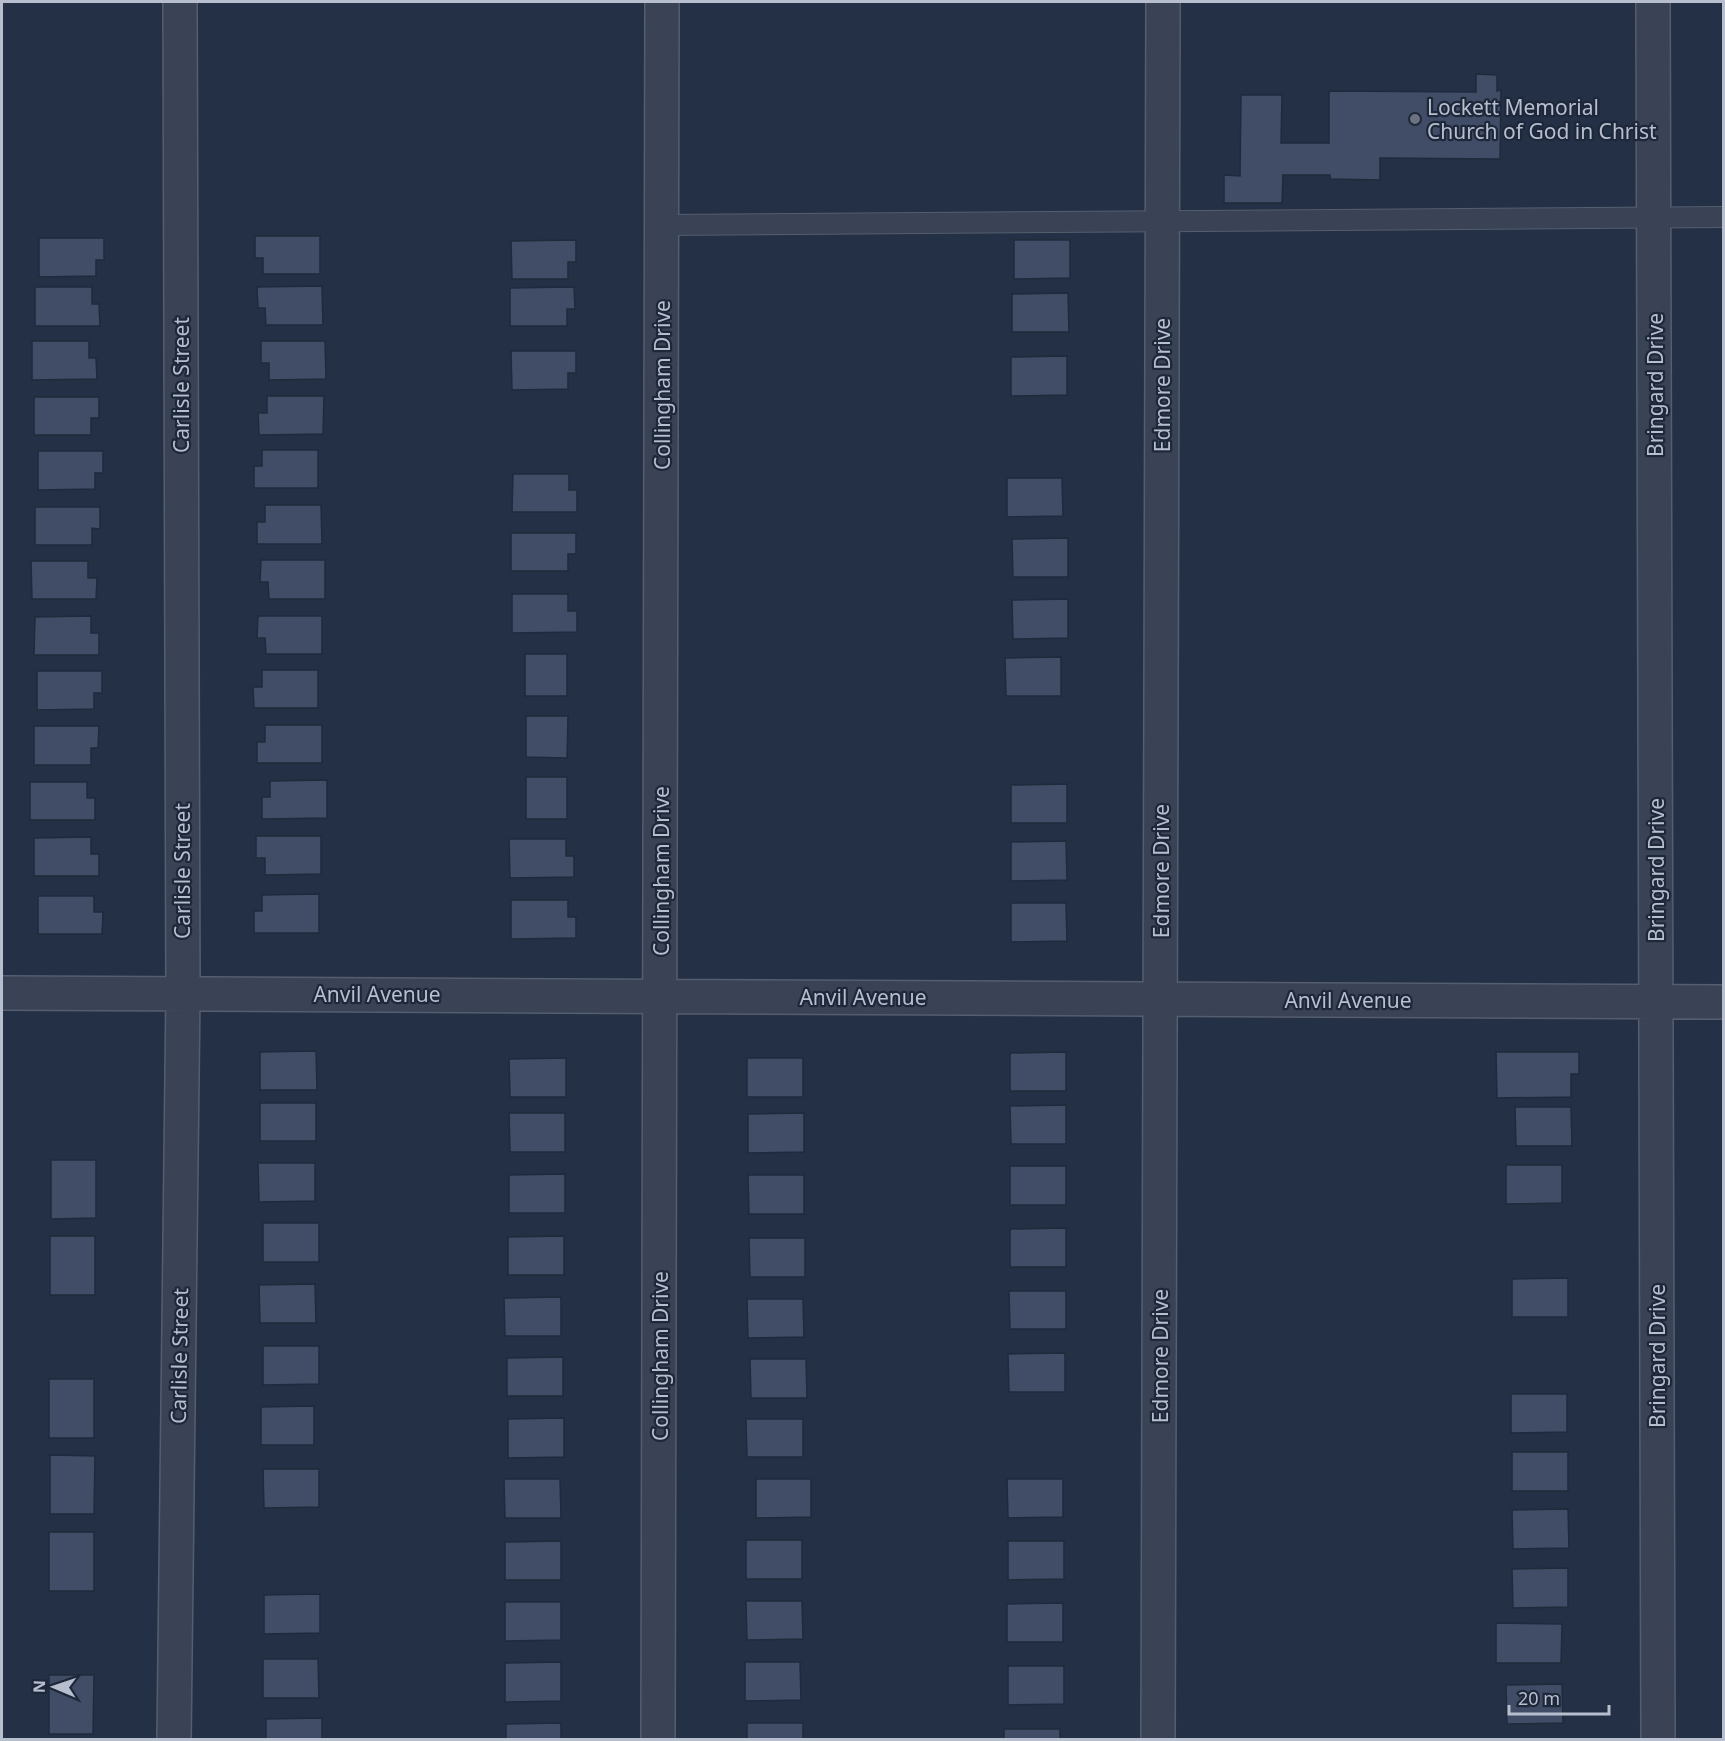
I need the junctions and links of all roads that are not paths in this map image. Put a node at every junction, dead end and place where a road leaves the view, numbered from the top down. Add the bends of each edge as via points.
1 (180, 2) edge
2 (662, 2) edge
3 (1163, 2) edge
4 (1653, 2) edge
5 (1654, 217) junction
6 (1724, 217) edge
7 (1162, 222) junction
8 (662, 225) junction
9 (2, 993) edge
10 (183, 993) junction
11 (661, 996) junction
12 (1161, 999) junction
13 (1657, 1002) junction
14 (1724, 1002) edge
15 (174, 1740) edge
16 (658, 1740) edge
17 (1158, 1740) edge
18 (1658, 1740) edge

1 - 10 street, Carlisle Street
2 - 8 street, Collingham Drive
3 - 7 street, Edmore Drive
4 - 5 street, Bringard Drive
5 - 6 lane
5 - 7 lane
5 - 13 street, Bringard Drive
7 - 8 lane
7 - 12 street, Edmore Drive
8 - 11 street, Collingham Drive
9 - 10 street, Anvil Avenue
10 - 11 street, Anvil Avenue
10 - 15 street, Carlisle Street
11 - 12 street, Anvil Avenue
11 - 16 street, Collingham Drive
12 - 13 street, Anvil Avenue
12 - 17 street, Edmore Drive
13 - 14 street, Anvil Avenue
13 - 18 street, Bringard Drive

